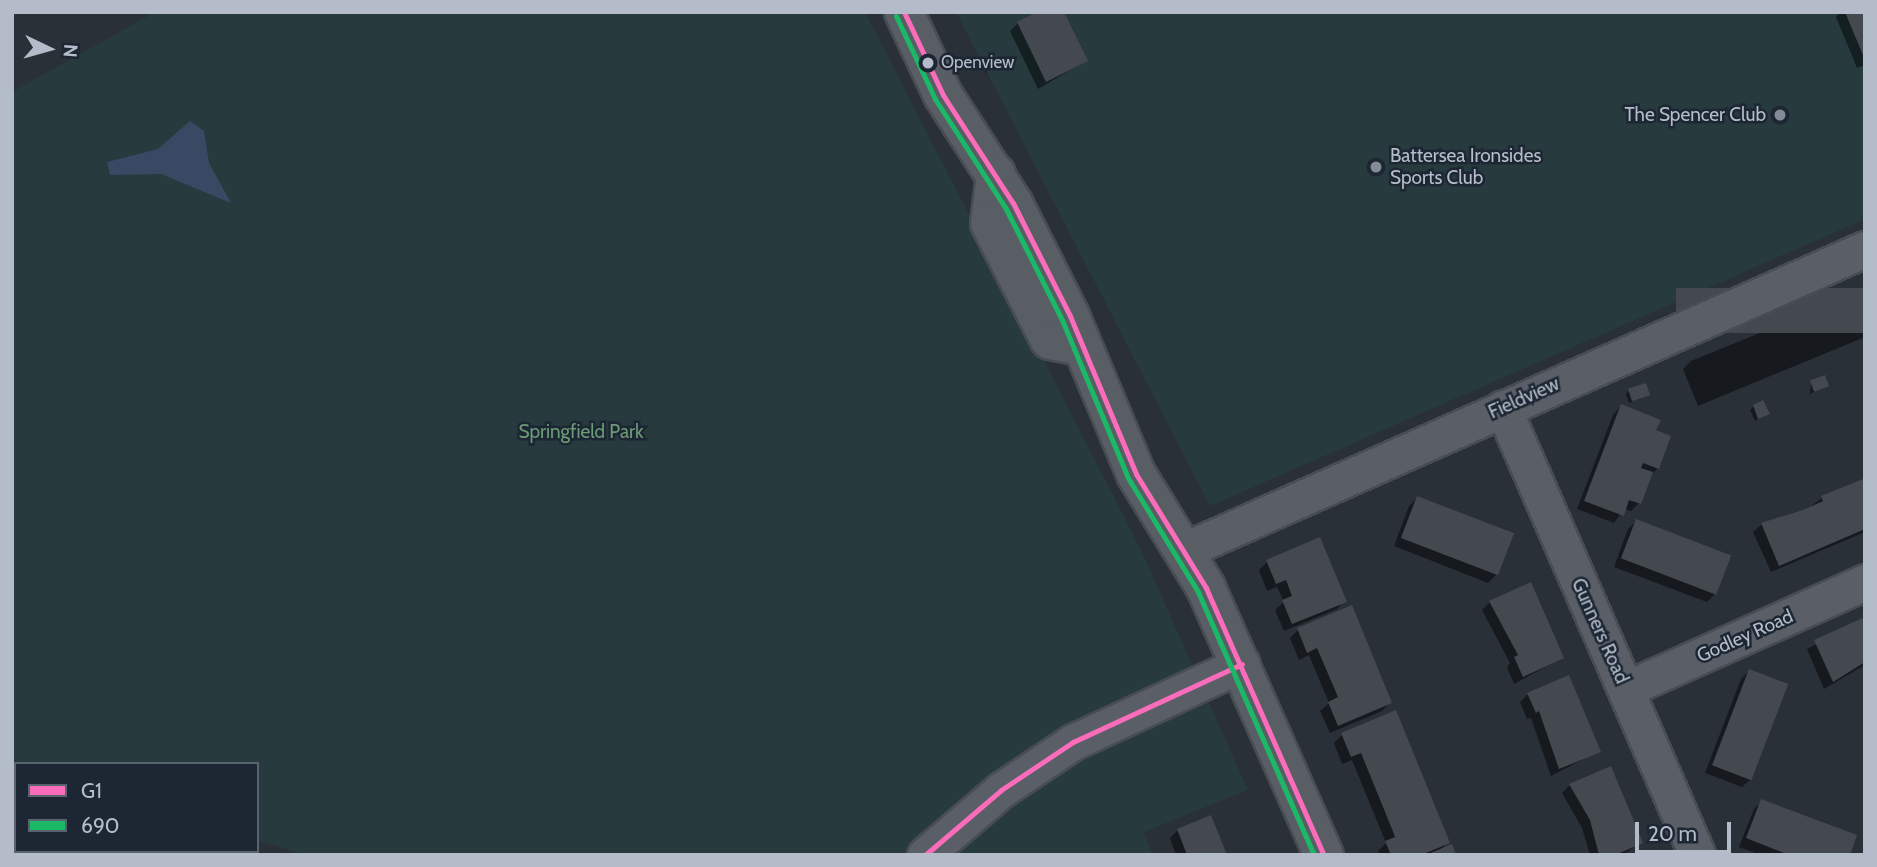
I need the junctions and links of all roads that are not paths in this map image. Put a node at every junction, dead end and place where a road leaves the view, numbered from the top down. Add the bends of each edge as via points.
1 (929, 12) edge
2 (904, 13) edge
3 (957, 117) junction
4 (1865, 249) edge
5 (1503, 408) junction
6 (1185, 550) junction
7 (1865, 582) edge
8 (1242, 664) junction
9 (1626, 689) junction
10 (925, 855) edge
11 (1325, 855) edge
12 (1697, 855) edge

1 - 3 main road via 962,73
2 - 3 main road
3 - 6 main road via 996,174 990,223 1050,340 1081,346 1136,474
4 - 5 street, Fieldview
5 - 6 street, Fieldview
5 - 9 street, Gunners Road
6 - 8 main road
7 - 9 street, Godley Road
8 - 10 street via 1073,741 1001,790
8 - 11 main road
9 - 12 street, Gunners Road

